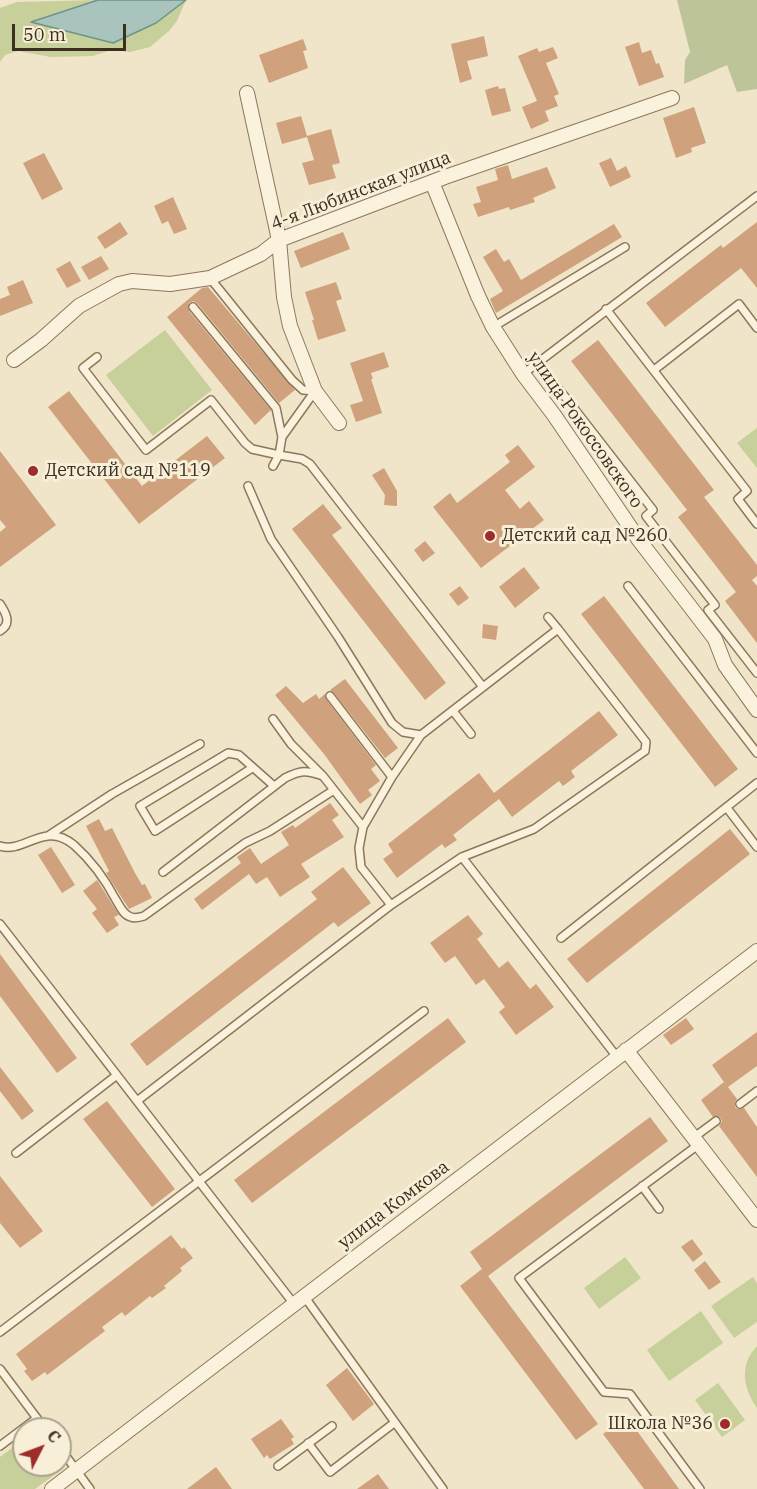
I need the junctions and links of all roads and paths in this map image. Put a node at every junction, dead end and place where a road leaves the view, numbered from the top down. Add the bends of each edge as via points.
1 (247, 93) dead end
2 (672, 98) dead end
3 (432, 182) junction
4 (757, 196) edge
5 (279, 240) junction
6 (625, 247) dead end
7 (210, 278) junction
8 (193, 307) dead end
9 (606, 309) junction
10 (493, 327) junction
11 (757, 328) edge
12 (97, 357) dead end
13 (14, 360) dead end
14 (538, 362) junction
15 (654, 370) junction
16 (523, 374) junction
17 (315, 391) junction
18 (339, 423) dead end
19 (282, 437) junction
20 (279, 455) junction
21 (273, 466) dead end
22 (248, 486) dead end
23 (757, 524) edge
24 (628, 586) dead end
25 (0, 604) edge
26 (548, 617) dead end
27 (558, 629) junction
28 (0, 631) edge
29 (757, 673) edge
30 (483, 687) junction
31 (330, 696) dead end
32 (757, 710) edge
33 (453, 711) junction
34 (273, 719) dead end
35 (471, 734) dead end
36 (421, 735) junction
37 (200, 744) dead end
38 (757, 753) edge
39 (252, 768) junction
40 (323, 776) junction
41 (392, 777) junction
42 (757, 783) edge
43 (274, 786) junction
44 (334, 790) junction
45 (727, 808) junction
46 (363, 827) junction
47 (48, 836) junction
48 (0, 846) edge
49 (757, 847) edge
50 (462, 857) junction
51 (163, 872) dead end
52 (391, 905) junction
53 (0, 924) edge
54 (561, 939) dead end
55 (757, 951) edge
56 (424, 1011) dead end
57 (622, 1053) junction
58 (117, 1075) junction
59 (757, 1091) edge
60 (136, 1101) junction
61 (740, 1104) dead end
62 (716, 1121) dead end
63 (695, 1142) junction
64 (16, 1154) dead end
65 (199, 1182) junction
66 (642, 1186) junction
67 (659, 1209) dead end
68 (757, 1220) edge
69 (299, 1300) junction
70 (0, 1332) edge
71 (0, 1369) edge
72 (36, 1417) edge
73 (394, 1423) junction
74 (332, 1426) dead end
75 (12, 1437) edge
76 (308, 1443) junction
77 (0, 1446) edge
78 (72, 1464) edge
79 (279, 1466) dead end
80 (77, 1470) junction
81 (52, 1489) edge
82 (90, 1489) edge
83 (443, 1489) edge
84 (700, 1489) edge

1 - 5 street
2 - 3 street, 4-я Любинская улица
3 - 5 street, 4-я Любинская улица
3 - 10 street, улица Рокоссовского
4 - 9 lane
5 - 7 street, 4-я Любинская улица via 261,254
5 - 17 street via 288,317
6 - 10 lane
7 - 13 street, 4-я Любинская улица via 170,284 119,284 80,306
7 - 17 lane via 292,380 303,390
8 - 19 lane via 276,408
9 - 14 lane
9 - 15 lane
10 - 16 street, улица Рокоссовского
11 - 15 lane via 739,304
12 - 20 lane via 83,368 147,450 212,400 252,449
14 - 16 lane
14 - 29 lane via 653,510 646,516 715,605 708,610
15 - 23 lane via 747,491 738,499
16 - 32 street, улица Рокоссовского via 639,540 715,639 725,665
17 - 18 street
17 - 19 lane
19 - 20 lane
20 - 21 lane
20 - 30 lane via 310,464
22 - 36 lane via 271,539 392,723 404,732
24 - 38 lane
25 - 28 lane via 8,621
26 - 27 lane
27 - 30 lane
27 - 50 lane via 646,742 645,751 534,829
30 - 33 lane
31 - 41 lane
33 - 35 lane
33 - 36 lane
34 - 40 lane
36 - 41 lane
37 - 47 lane
39 - 39 lane via 155,831 140,806 228,753 239,755
39 - 43 lane
40 - 43 lane via 298,771
40 - 44 lane
41 - 46 lane
42 - 45 lane
43 - 51 lane
44 - 46 lane
44 - 47 lane via 245,843 137,918 124,912 106,881 80,851 66,840
45 - 49 lane
45 - 54 lane
46 - 52 lane via 359,848 362,867
47 - 48 lane via 13,847
50 - 52 lane
50 - 57 lane
52 - 60 lane
53 - 58 lane
55 - 57 street, улица Комкова
56 - 65 lane
57 - 63 street
57 - 69 street, улица Комкова
58 - 60 lane
58 - 64 lane
59 - 61 lane
60 - 65 lane
62 - 63 lane
63 - 66 lane
63 - 68 street
65 - 69 lane
65 - 70 lane
66 - 67 lane
66 - 84 lane via 519,1278 604,1392 630,1394
69 - 73 lane
69 - 80 street, улица Комкова
71 - 72 lane
73 - 76 lane via 330,1472
73 - 83 lane
74 - 76 lane
75 - 77 lane
76 - 79 lane
78 - 80 lane
80 - 81 street, улица Комкова
80 - 82 lane

